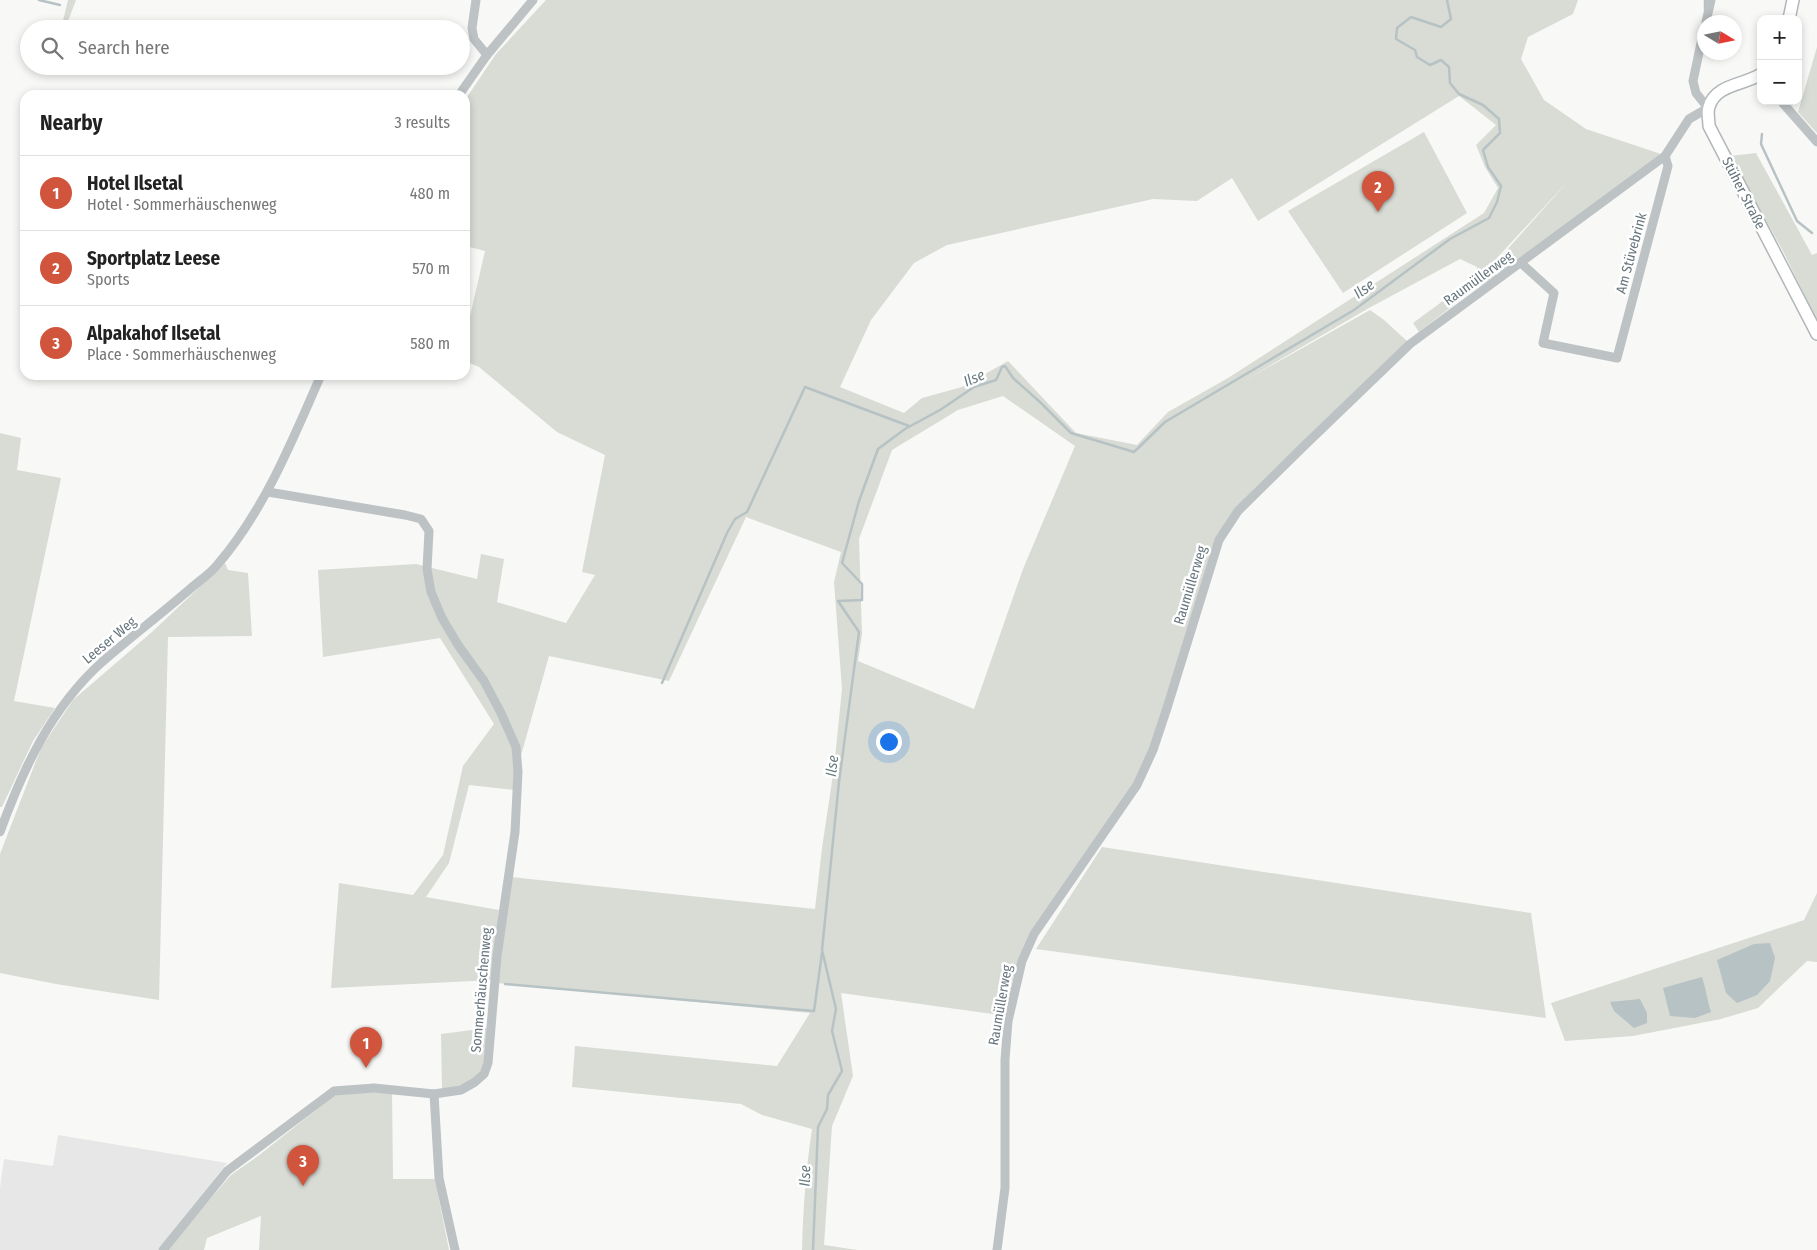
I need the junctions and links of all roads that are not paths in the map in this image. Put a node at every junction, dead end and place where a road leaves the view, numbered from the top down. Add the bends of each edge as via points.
1 (476, 0) edge
2 (533, 0) edge
3 (1711, 0) edge
4 (1793, 0) edge
5 (1708, 15) edge
6 (1790, 15) edge
7 (487, 55) junction
8 (1697, 60) edge
9 (1757, 77) edge
10 (462, 90) edge
11 (1785, 105) edge
12 (1708, 108) junction
13 (1817, 142) edge
14 (1665, 156) junction
15 (1521, 263) junction
16 (1817, 334) edge
17 (319, 380) edge
18 (268, 492) junction
19 (0, 832) edge
20 (434, 1094) junction
21 (162, 1250) edge
22 (455, 1250) edge
23 (997, 1250) edge

1 - 7 street via 472,28 474,39
2 - 7 street
3 - 5 street
4 - 6 main road
7 - 10 street
8 - 12 street via 1693,81 1696,92
9 - 12 main road via 1718,93
11 - 13 street
12 - 14 street, Raumüllerweg via 1689,119
12 - 16 main road, Stüher Straße via 1709,126
14 - 15 street, Raumüllerweg
14 - 15 street, Am Stüvebrink via 1668,166 1617,358 1544,343 1554,293
15 - 23 street, Raumüllerweg via 1410,344 1238,511 1219,540 1153,750 1137,785 1034,934 1022,962 1008,1021 1005,1188
17 - 18 street, Leeser Weg
18 - 19 street, Leeser Weg via 217,566 101,663 63,704 37,744
18 - 20 street, Sommerhäuschenweg via 421,519 429,531 427,569 431,592 458,645 484,680 516,748 515,832 497,956 488,1063 484,1074 475,1082 461,1090
20 - 21 street, Sommerhäuschenweg via 374,1088 334,1091 227,1172
20 - 22 street via 438,1178

